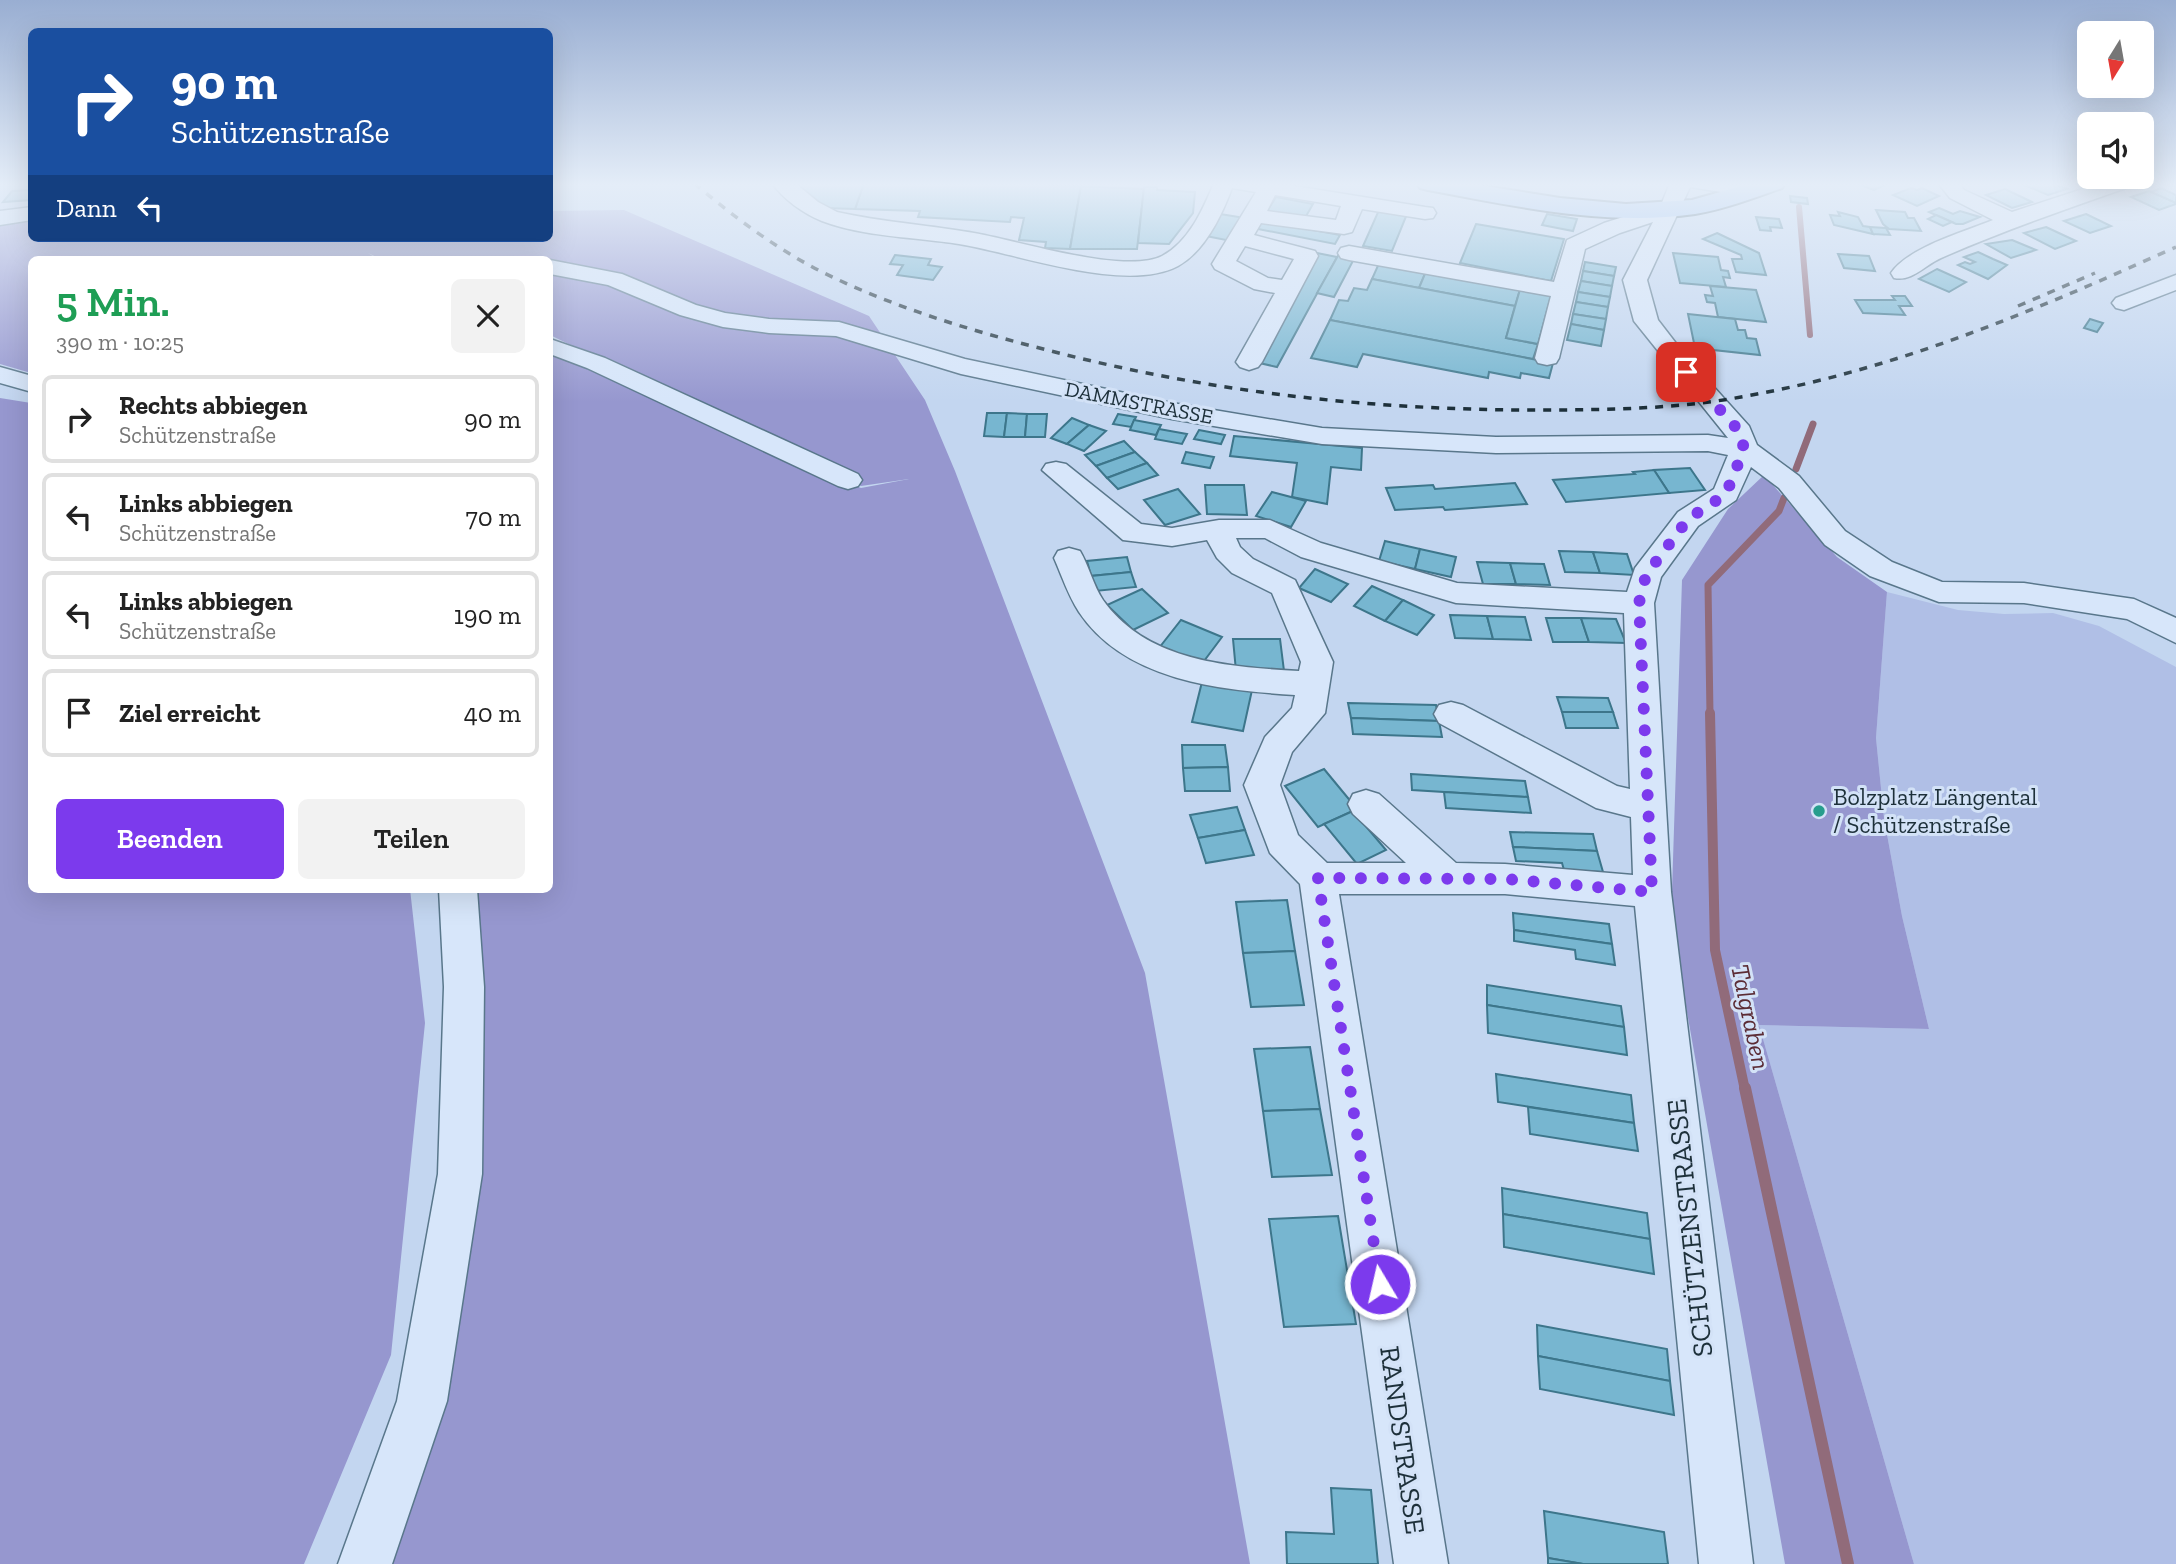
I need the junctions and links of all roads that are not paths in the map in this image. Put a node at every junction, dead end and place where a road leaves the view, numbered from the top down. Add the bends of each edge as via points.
1 (1040, 256) edge
2 (1176, 256) edge
3 (1227, 256) edge
4 (1307, 256) edge
5 (1366, 256) edge
6 (1572, 256) edge
7 (1646, 256) edge
8 (1926, 256) edge
9 (553, 268) edge
10 (1902, 272) dead end
11 (2176, 282) edge
12 (1290, 288) junction
13 (1564, 291) junction
14 (2124, 303) dead end
15 (553, 347) edge
16 (1547, 358) dead end
17 (1249, 362) dead end
18 (0, 375) edge
19 (28, 383) edge
20 (1744, 449) junction
21 (1056, 470) dead end
22 (848, 480) dead end
23 (1219, 529) junction
24 (1069, 558) dead end
25 (1639, 603) junction
26 (2176, 632) edge
27 (1313, 684) junction
28 (1451, 714) dead end
29 (1366, 804) dead end
30 (1648, 807) junction
31 (1318, 878) junction
32 (1448, 879) junction
33 (1652, 892) junction
34 (458, 893) edge
35 (365, 1564) edge
36 (1421, 1564) edge
37 (1726, 1564) edge

1 - 2 street via 1127,267 1154,266
3 - 12 street via 1223,264 1262,284
4 - 12 street
5 - 13 street
6 - 13 street
7 - 20 street via 1634,280 1646,321 1740,432
8 - 10 street
9 - 20 street, DAMMSTRASSE via 614,279 723,320 839,329 961,366 1172,411 1322,436 1496,446 1708,443
11 - 14 street
12 - 17 street
13 - 16 street
15 - 22 street
18 - 19 street
20 - 25 street, SCHÜTZENSTRASSE via 1726,494 1688,519 1646,575
20 - 26 street via 1789,482 1835,538 1881,569 1939,592 2024,593 2134,610
21 - 23 street via 1133,533 1172,537
23 - 25 street via 1270,529 1311,550 1456,593
23 - 27 street via 1222,545 1242,568 1284,587 1317,662
24 - 27 street via 1093,609 1125,642 1173,667
25 - 30 street, SCHÜTZENSTRASSE
27 - 31 street via 1308,713 1277,746 1262,785 1283,843
28 - 30 street via 1609,798
29 - 32 street
30 - 33 street, SCHÜTZENSTRASSE
31 - 32 street
31 - 36 street, RANDSTRASSE
32 - 33 street via 1505,879
33 - 37 street, SCHÜTZENSTRASSE
34 - 35 street via 464,987 460,1174 422,1401

